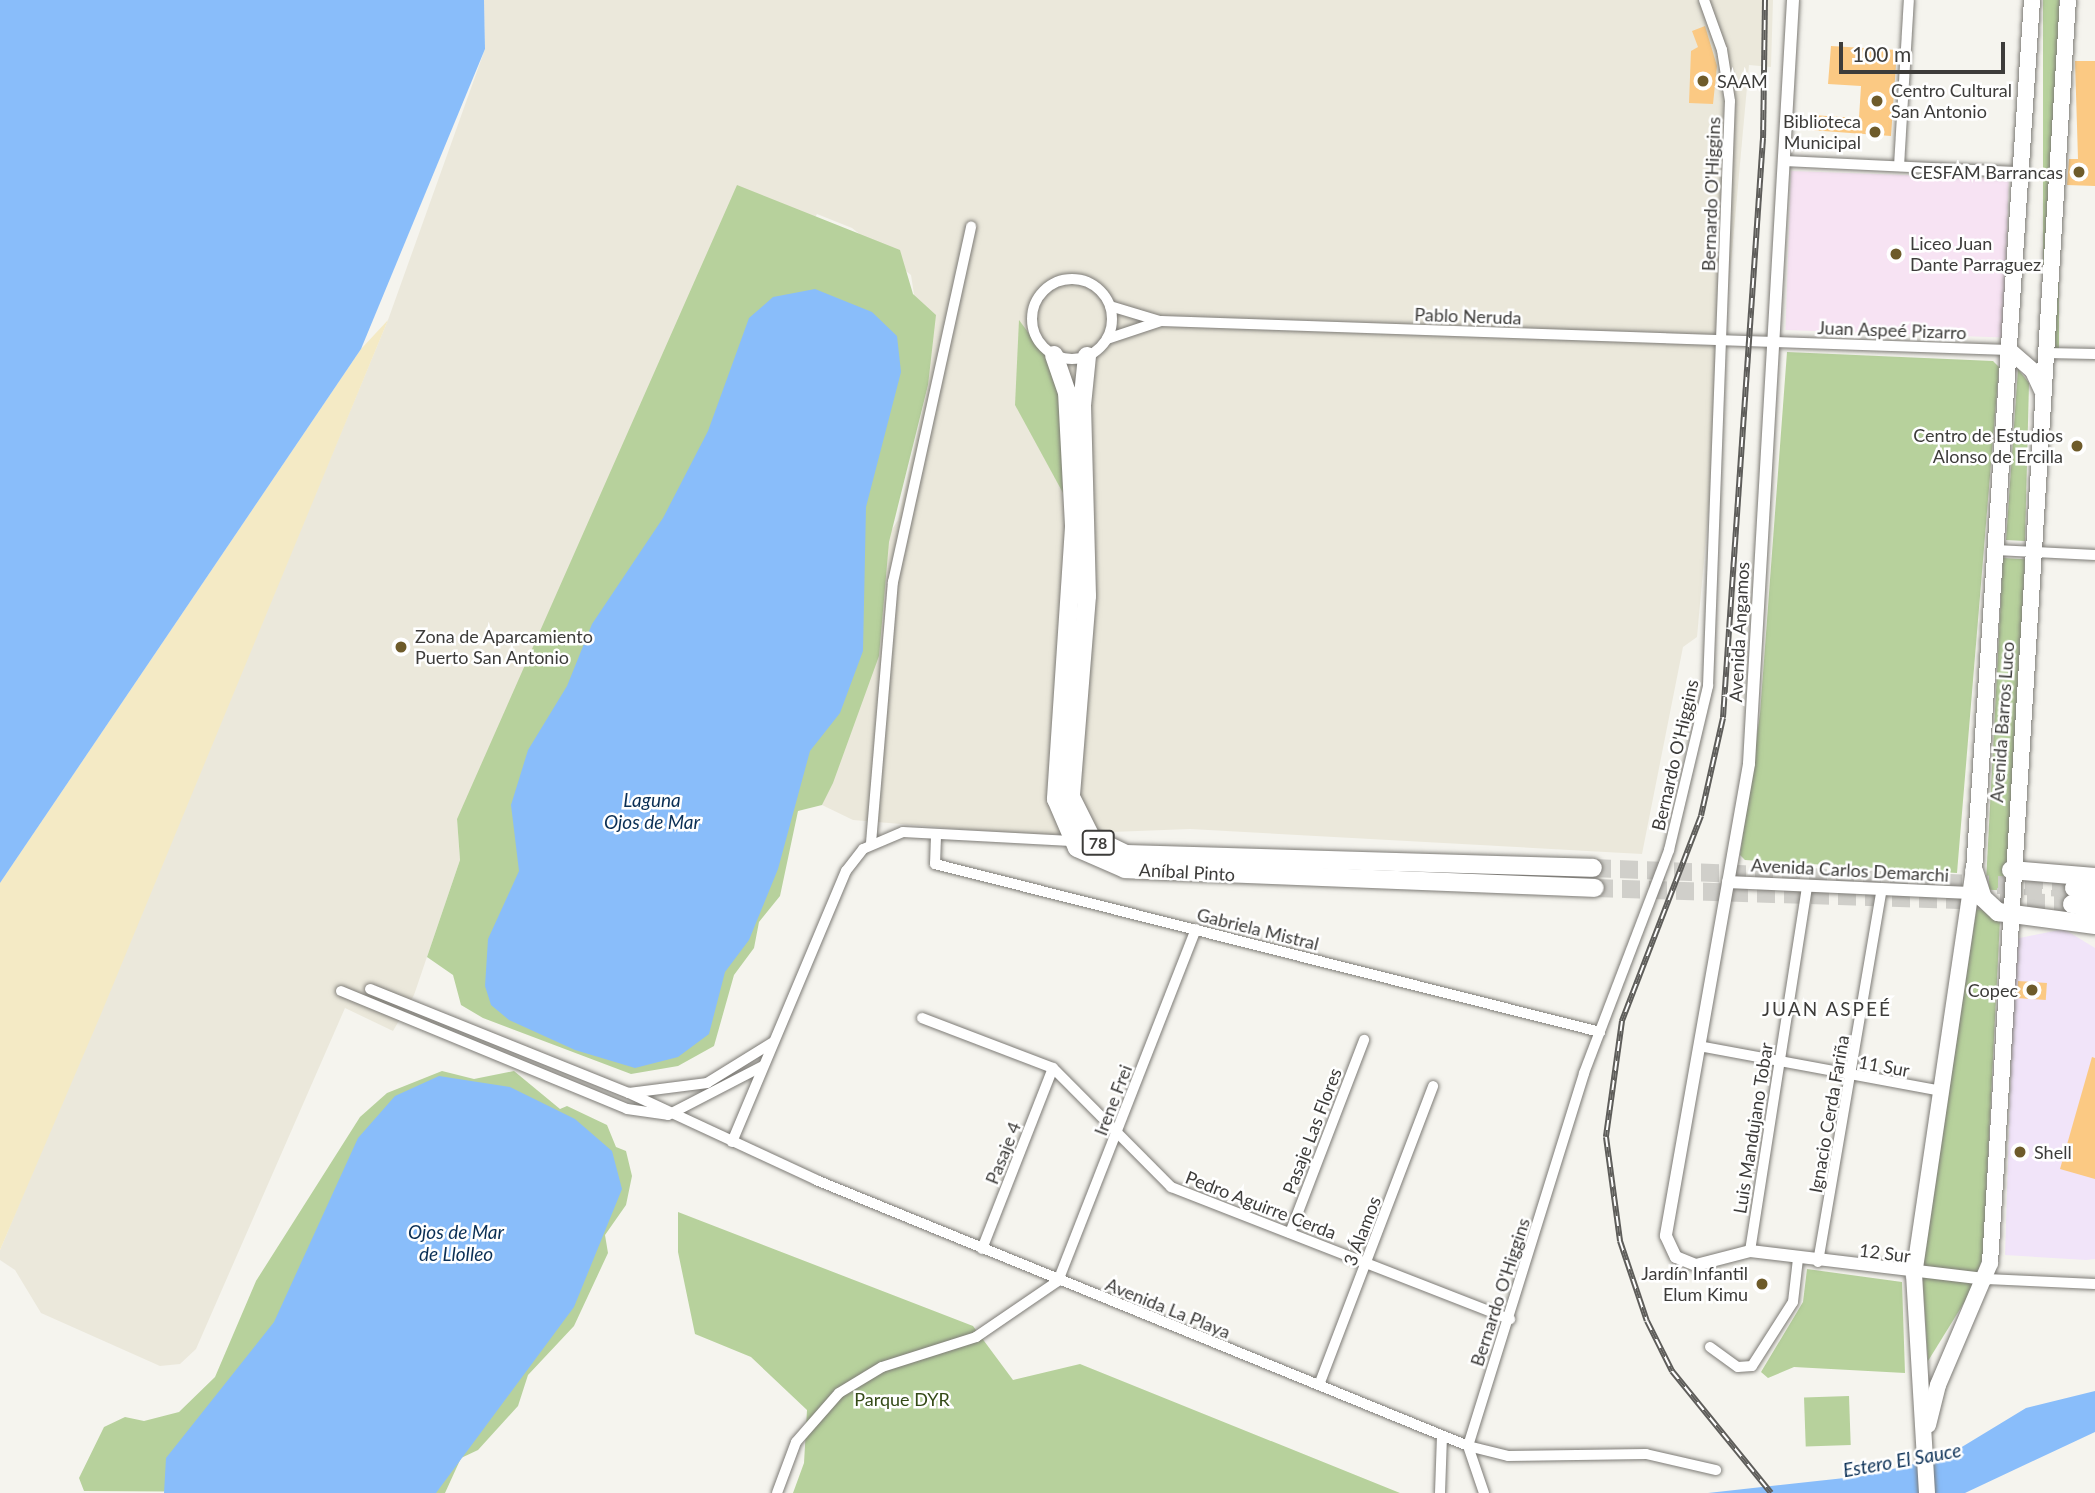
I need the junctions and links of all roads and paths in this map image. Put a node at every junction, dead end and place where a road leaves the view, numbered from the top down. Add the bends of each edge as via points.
1 (1703, 0) edge
2 (1793, 0) edge
3 (1909, 0) edge
4 (2032, 0) edge
5 (2068, 0) edge
6 (1784, 161) junction
7 (1899, 166) junction
8 (2021, 172) junction
9 (971, 226) dead end
10 (1110, 306) junction
11 (1161, 321) junction
12 (1107, 339) junction
13 (1721, 340) junction
14 (1774, 342) junction
15 (2009, 350) junction
16 (2046, 353) junction
17 (2095, 354) edge
18 (1054, 355) junction
19 (1087, 356) junction
20 (2043, 394) junction
21 (1996, 550) junction
22 (2034, 551) junction
23 (2095, 555) edge
24 (936, 836) junction
25 (1091, 837) junction
26 (1071, 841) junction
27 (871, 843) junction
28 (1593, 869) tunnel mouth
29 (2011, 870) junction
30 (1973, 872) junction
31 (2095, 877) edge
32 (1728, 882) junction
33 (1807, 886) junction
34 (1595, 888) tunnel mouth
35 (1882, 889) junction
36 (2095, 892) edge
37 (1970, 893) junction
38 (2095, 909) edge
39 (2009, 915) junction
40 (2095, 925) edge
41 (1196, 929) junction
42 (370, 989) dead end
43 (341, 991) dead end
44 (922, 1018) dead end
45 (1600, 1032) junction
46 (776, 1039) junction
47 (1364, 1040) dead end
48 (1699, 1046) junction
49 (1779, 1062) junction
50 (766, 1064) junction
51 (1053, 1068) junction
52 (1852, 1076) junction
53 (1433, 1086) dead end
54 (1941, 1091) junction
55 (629, 1093) junction
56 (668, 1115) junction
57 (1119, 1128) junction
58 (732, 1142) junction
59 (1290, 1233) junction
60 (982, 1249) junction
61 (1750, 1251) junction
62 (1676, 1257) joint
63 (1798, 1258) junction
64 (1818, 1262) junction
65 (1367, 1263) junction
66 (1914, 1275) junction
67 (1986, 1279) junction
68 (1058, 1280) junction
69 (2095, 1284) edge
70 (1510, 1319) junction
71 (1710, 1347) dead end
72 (1319, 1385) junction
73 (1926, 1434) junction
74 (1442, 1436) junction
75 (1468, 1447) junction
76 (1716, 1470) dead end
77 (1483, 1489) edge
78 (777, 1493) edge
79 (1440, 1493) edge
80 (1927, 1493) edge

1 - 13 street, Bernardo O'Higgins via 1722,50 1730,101
2 - 6 street, Avenida Angamos
3 - 7 street
4 - 8 main road, Avenida Barros Luco
5 - 16 main road, Avenida Barros Luco
6 - 7 street
6 - 14 street, Avenida Angamos
7 - 8 street
8 - 15 main road, Avenida Barros Luco
9 - 27 street via 893,582
10 - 11 street, Pablo Neruda
10 - 12 street
10 - 18 street via 1086,281 1070,278 1046,287 1036,300 1032,324
11 - 12 street, Pablo Neruda
11 - 13 street, Pablo Neruda
12 - 19 street
13 - 14 street, Pablo Neruda
13 - 45 street, Bernardo O'Higgins via 1708,686 1669,850
14 - 15 street, Juan Aspeé Pizarro
14 - 32 street, Avenida Angamos via 1749,764
15 - 20 main road via 2033,371
15 - 21 main road, Avenida Barros Luco
16 - 17 street
16 - 20 main road, Avenida Barros Luco
18 - 19 street
18 - 26 highway, 78 via 1067,392 1073,515 1055,788
19 - 25 highway, 78 via 1082,405 1087,596 1071,797
20 - 22 main road, Avenida Barros Luco
21 - 22 street
21 - 30 main road, Avenida Barros Luco
22 - 23 street
22 - 29 main road, Avenida Barros Luco
24 - 26 street
24 - 27 street via 903,832
24 - 41 street, Gabriela Mistral via 935,863
25 - 26 highway
25 - 28 highway, Aníbal Pinto / 78 via 1126,853
26 - 34 highway, Aníbal Pinto / 78 via 1093,860 1125,869
27 - 46 street via 846,871
29 - 31 highway
29 - 39 main road, Avenida Barros Luco
30 - 37 main road, Avenida Barros Luco
30 - 39 highway via 1985,902
32 - 33 street, Avenida Carlos Demarchi
32 - 48 street, Avenida Angamos
33 - 35 street, Avenida Carlos Demarchi
33 - 49 street, Luis Mandujano Tobar
35 - 37 street, Avenida Carlos Demarchi
35 - 52 street, Ignacio Cerda Fariña
36 - 38 highway via 2073,896
37 - 54 main road, Avenida Barros Luco
39 - 40 highway
39 - 67 main road, Avenida Barros Luco
41 - 45 street, Gabriela Mistral
41 - 57 street, Irene Frei
42 - 55 street, Avenida La Playa
43 - 56 street via 627,1109
44 - 51 street, Pedro Aguirre Cerda
45 - 70 street, Bernardo O'Higgins
46 - 50 street
46 - 55 street via 707,1083
47 - 59 street, Pasaje Las Flores
48 - 49 street, 11 Sur
48 - 62 street, Avenida Angamos via 1666,1230
49 - 52 street, 11 Sur
49 - 61 street, Luis Mandujano Tobar
50 - 56 street via 722,1092
50 - 58 street
51 - 57 street, Pedro Aguirre Cerda
51 - 60 street, Pasaje 4
52 - 54 street, 11 Sur
52 - 64 street, Ignacio Cerda Fariña
53 - 65 street, 3 Álamos
54 - 66 main road, Avenida Barros Luco
55 - 56 street, Avenida La Playa
56 - 58 street, Avenida La Playa
57 - 59 street, Pedro Aguirre Cerda via 1171,1187
57 - 68 street, Irene Frei
58 - 60 street, Avenida La Playa
59 - 65 street, Pedro Aguirre Cerda
60 - 68 street, Avenida La Playa
61 - 62 street, 12 Sur via 1704,1265
61 - 63 street, 12 Sur
63 - 64 street, 12 Sur
63 - 71 street via 1793,1302 1752,1366 1738,1367
64 - 66 street, 12 Sur
65 - 70 street, Pedro Aguirre Cerda
65 - 72 street, 3 Álamos
66 - 67 street, 12 Sur
66 - 73 main road, Avenida Barros Luco
67 - 69 street, 12 Sur
67 - 73 main road, Avenida Barros Luco via 1938,1385
68 - 72 street, Avenida La Playa
68 - 78 street via 976,1337 882,1367 839,1394 796,1442
70 - 75 street, Bernardo O'Higgins
72 - 74 street, Avenida La Playa
73 - 80 main road, Avenida Barros Luco
74 - 75 street, Avenida La Playa
74 - 79 street
75 - 76 street, Avenida La Playa via 1508,1456 1646,1454
75 - 77 street

